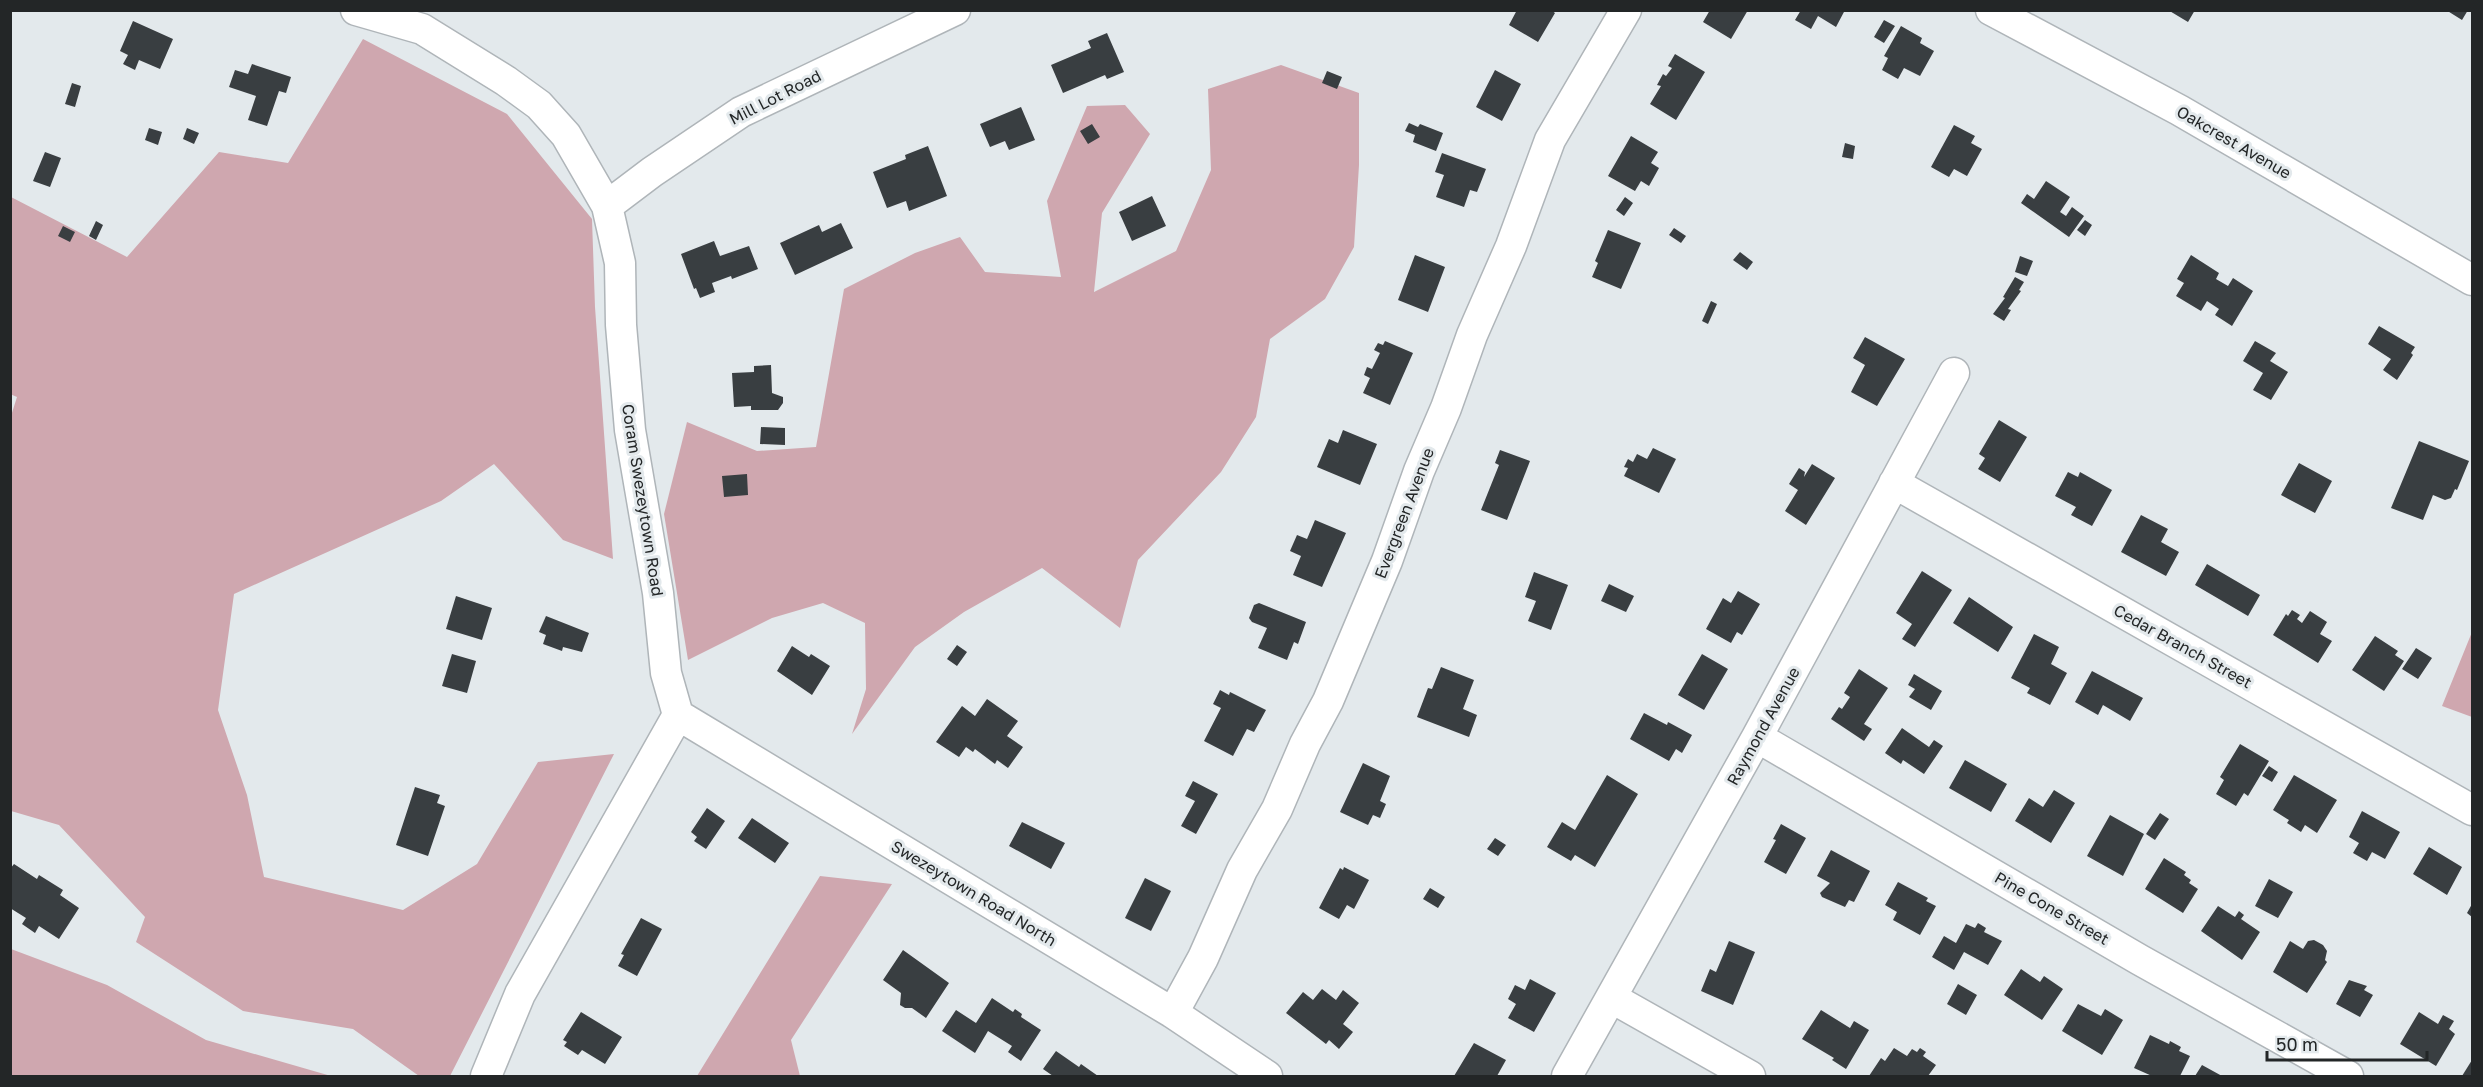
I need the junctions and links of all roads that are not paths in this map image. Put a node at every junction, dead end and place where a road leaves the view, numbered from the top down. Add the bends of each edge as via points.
1 (356, 10) edge
2 (955, 10) edge
3 (1626, 10) edge
4 (1991, 10) edge
5 (398, 16) edge
6 (607, 206) junction
7 (2472, 280) edge
8 (1954, 373) dead end
9 (1894, 483) junction
10 (678, 715) junction
11 (1757, 737) junction
12 (2472, 810) edge
13 (1612, 998) junction
14 (1173, 1012) junction
15 (488, 1074) edge
16 (1268, 1077) edge
17 (1567, 1077) edge
18 (1750, 1077) edge
19 (2348, 1077) edge

1 - 5 street, Coram Swezeytown Road
2 - 6 street, Mill Lot Road via 741,112
3 - 14 street, Evergreen Avenue via 1550,140 1387,561 1332,691 1277,809 1242,870 1203,958
4 - 7 street, Oakcrest Avenue via 2179,110
5 - 6 street, Coram Swezeytown Road via 539,105 572,144
6 - 10 street, Coram Swezeytown Road via 620,263 630,430 658,593 666,674
8 - 9 street, Raymond Avenue
9 - 11 street, Raymond Avenue
9 - 12 street, Cedar Branch Street
10 - 14 street, Swezeytown Road North
10 - 15 street via 519,994
11 - 13 street, Raymond Avenue
11 - 19 street, Pine Cone Street
13 - 17 street, Raymond Avenue
13 - 18 street
14 - 16 street, Swezeytown Road North

